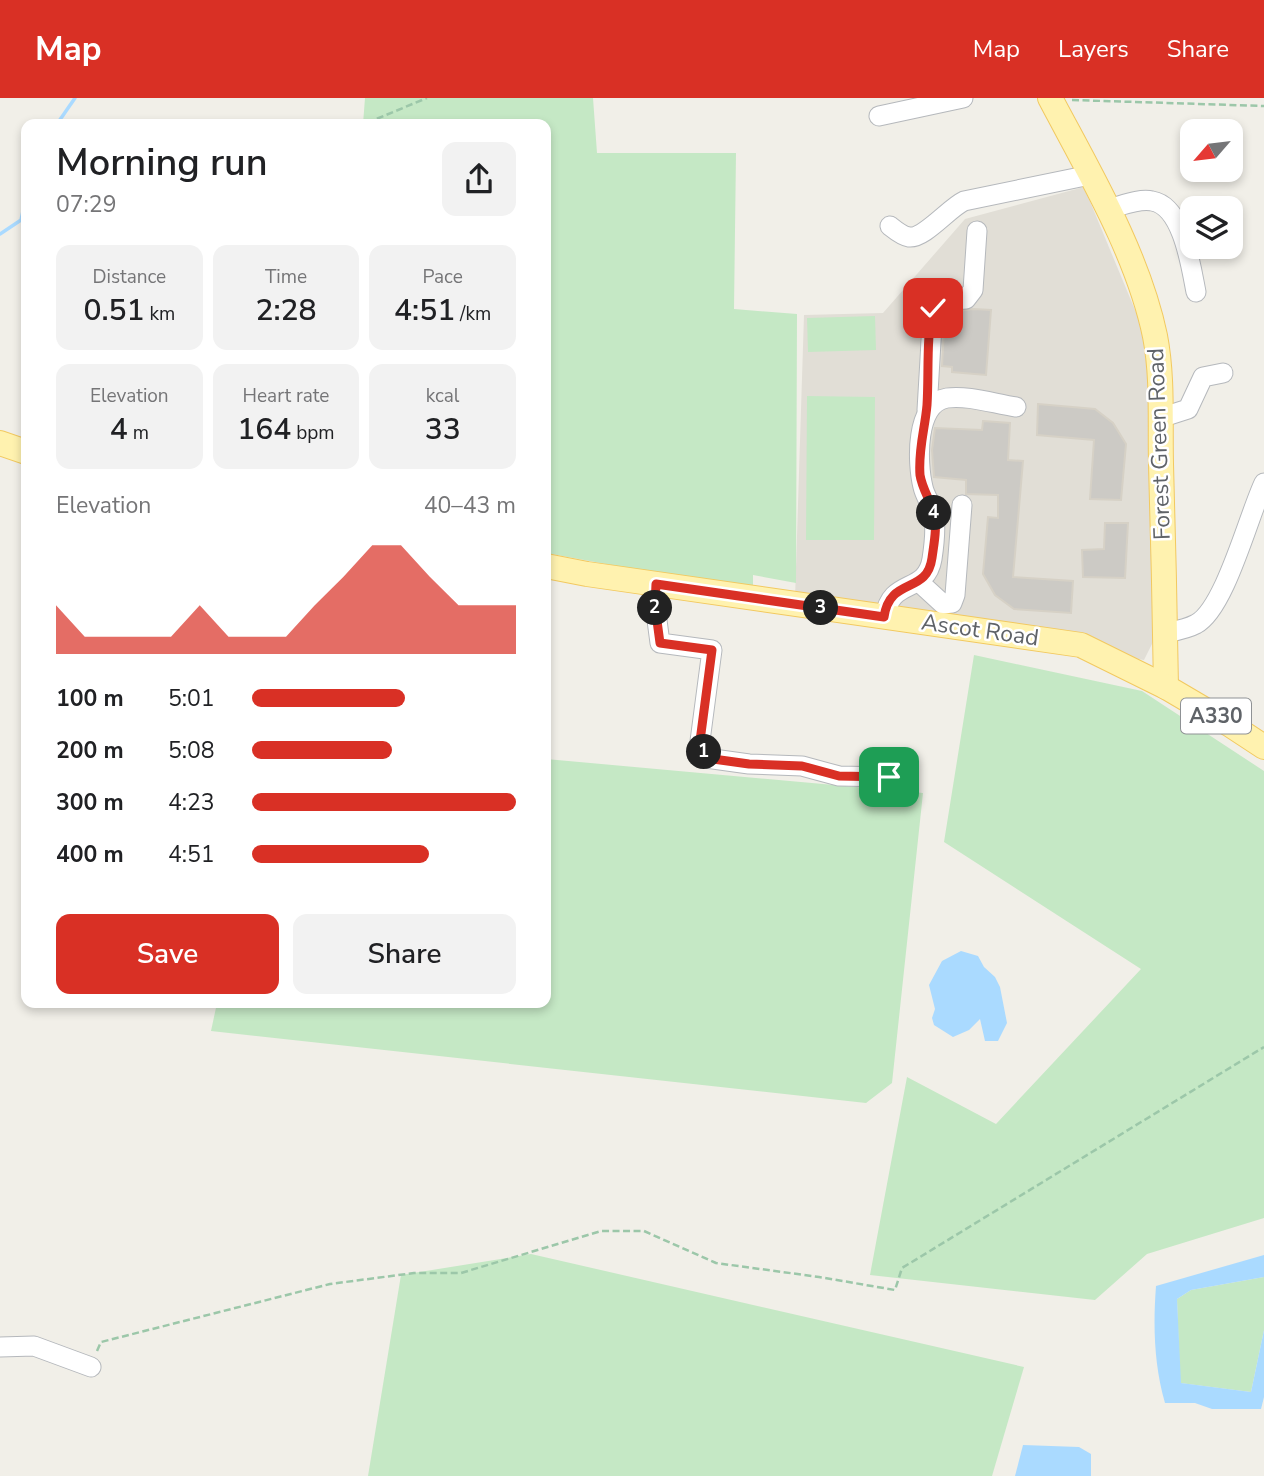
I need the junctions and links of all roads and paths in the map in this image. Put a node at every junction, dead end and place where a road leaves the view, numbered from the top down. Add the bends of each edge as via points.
1 (427, 98) edge
2 (963, 98) edge
3 (1050, 99) edge
4 (1264, 106) edge
5 (879, 116) dead end
6 (376, 119) edge
7 (1090, 175) junction
8 (1108, 209) junction
9 (890, 226) dead end
10 (977, 231) dead end
11 (1196, 292) dead end
12 (1223, 373) dead end
13 (1016, 407) dead end
14 (927, 410) junction
15 (1160, 418) junction
16 (0, 443) edge
17 (21, 450) edge
18 (1264, 483) edge
19 (962, 505) dead end
20 (551, 567) edge
21 (919, 582) junction
22 (656, 584) junction
23 (884, 617) junction
24 (1165, 634) junction
25 (1166, 687) junction
26 (1264, 747) edge
27 (889, 777) dead end
28 (1264, 1047) edge
29 (0, 1348) edge
30 (91, 1367) joint

1 - 6 path
2 - 5 lane
3 - 4 path
3 - 7 main road, Forest Green Road
7 - 8 main road, Forest Green Road
7 - 9 lane via 964,201 916,236 906,237
8 - 11 lane via 1151,200 1164,206 1182,234
8 - 15 main road, Forest Green Road via 1135,270 1156,338
10 - 14 lane via 973,290 966,299 940,302 933,308
12 - 15 lane via 1203,377 1188,409
13 - 14 lane via 946,398
14 - 21 lane via 920,477 935,526 930,567
15 - 24 main road, Forest Green Road
16 - 17 main road
18 - 24 lane via 1214,604 1198,624
19 - 21 lane via 952,603 943,604
20 - 22 main road, Ascot Road / A330
21 - 23 lane via 890,598
22 - 23 main road, Ascot Road / A330
22 - 27 lane via 660,643 712,650 700,741 706,758 802,766 839,776
23 - 25 main road, Ascot Road / A330 via 1081,645
24 - 25 main road, Forest Green Road
25 - 26 main road, Ascot Road / A330
28 - 30 path via 902,1268 895,1290 716,1263 644,1231 601,1231 461,1273 414,1273 330,1284 101,1342
29 - 30 lane via 34,1346

